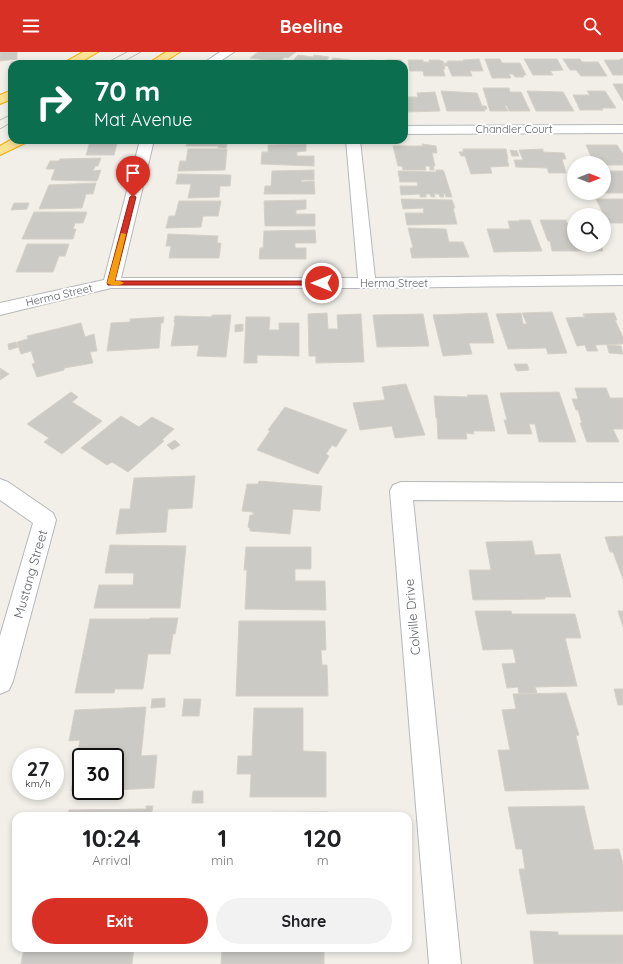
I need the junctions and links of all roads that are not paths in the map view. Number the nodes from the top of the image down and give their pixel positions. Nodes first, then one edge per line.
1 (92, 52) edge
2 (174, 52) edge
3 (228, 52) edge
4 (77, 60) edge
5 (160, 60) edge
6 (215, 60) edge
7 (623, 129) edge
8 (408, 130) edge
9 (13, 144) edge
10 (146, 144) edge
11 (352, 144) edge
12 (0, 151) edge
13 (623, 280) edge
14 (111, 283) junction
15 (367, 283) junction
16 (0, 309) edge
17 (0, 488) edge
18 (623, 492) edge
19 (0, 681) edge
20 (445, 964) edge

1 - 4 highway
2 - 5 highway
3 - 6 street
7 - 8 street, Chandler Court
9 - 12 highway
10 - 14 street
11 - 15 street
13 - 15 street, Herma Street
14 - 15 street, Herma Street
14 - 16 street, Herma Street
17 - 19 street, Mustang Street
18 - 20 street, Colville Drive

